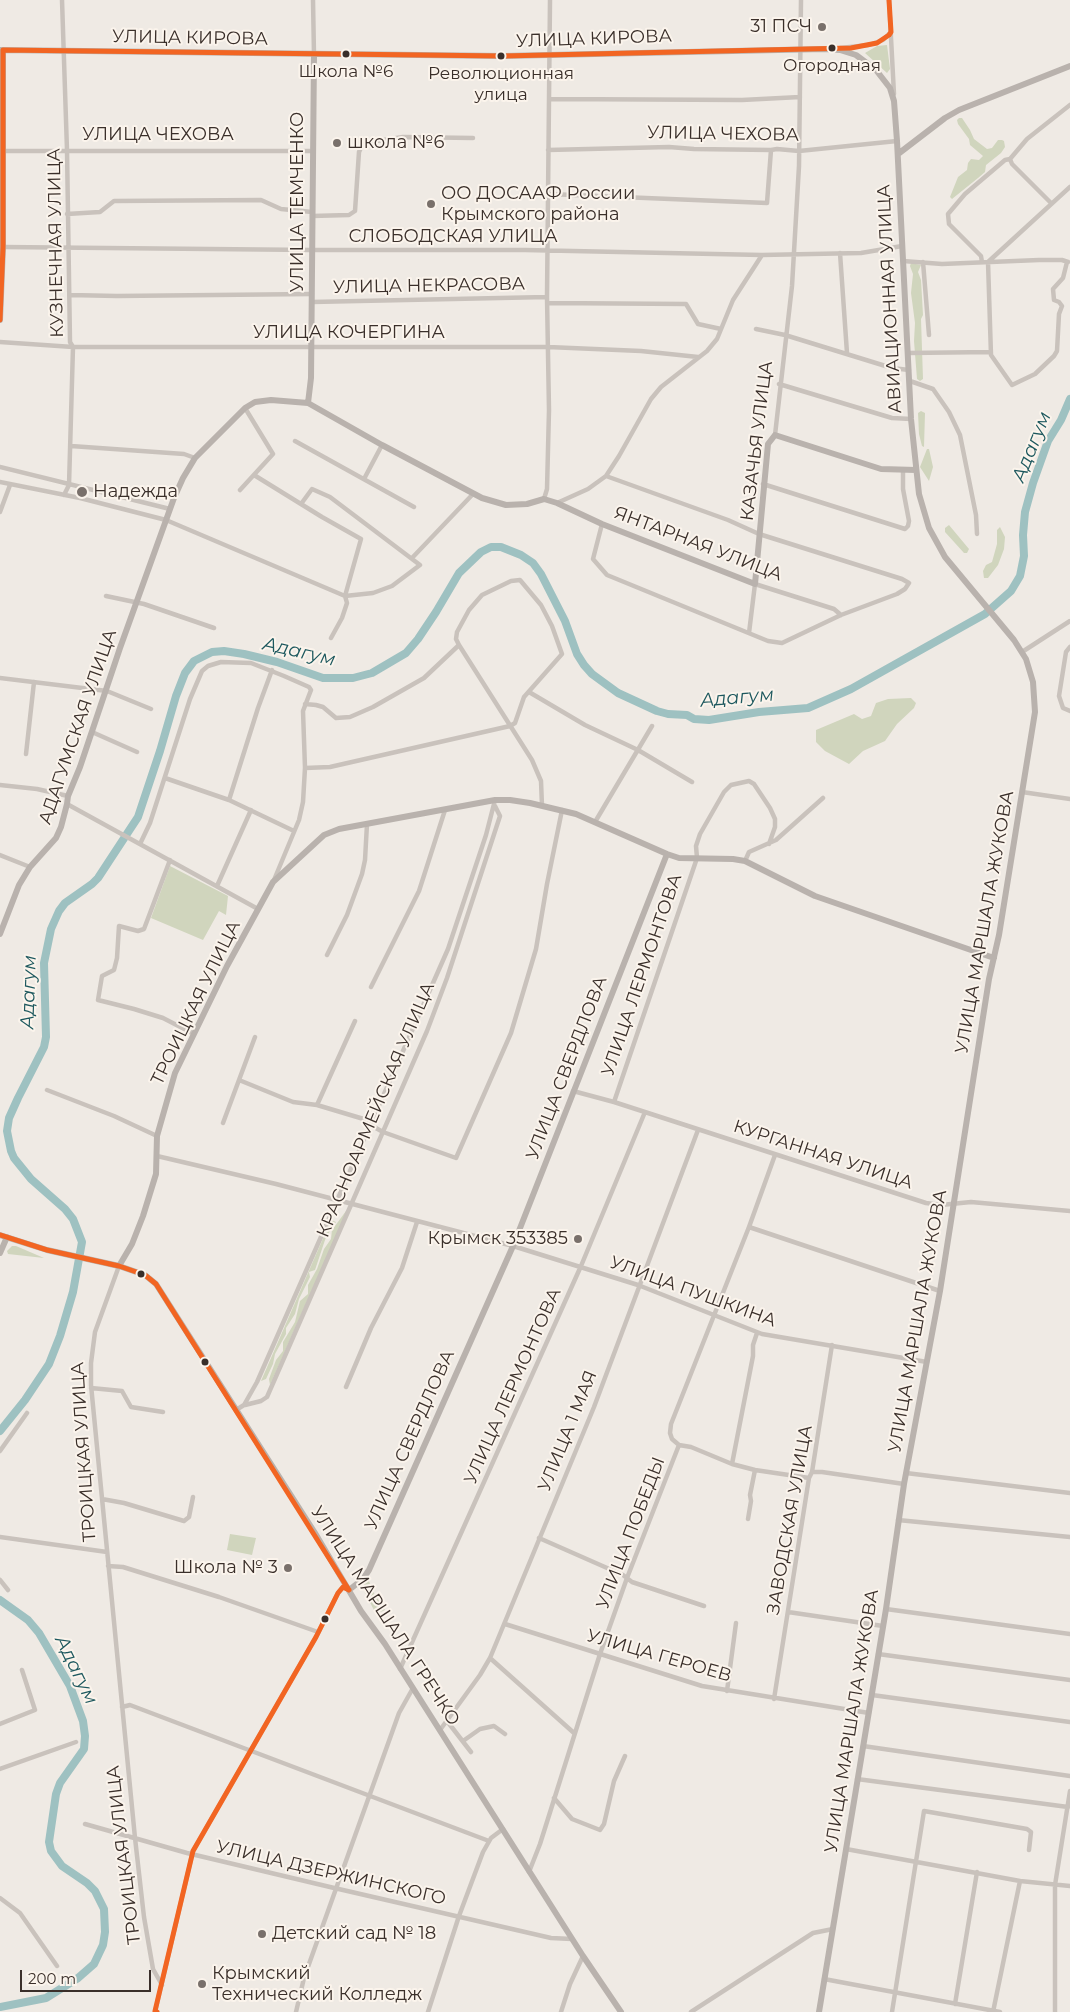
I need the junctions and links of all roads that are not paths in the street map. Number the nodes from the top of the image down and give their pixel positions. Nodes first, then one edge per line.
1 (62, 0) edge
2 (312, 0) edge
3 (550, 0) edge
4 (801, 0) edge
5 (889, 0) edge
6 (891, 32) junction
7 (801, 48) junction
8 (824, 49) junction
9 (2, 50) edge
10 (63, 51) junction
11 (314, 55) junction
12 (549, 55) junction
13 (1070, 66) edge
14 (800, 97) junction
15 (550, 99) junction
16 (894, 101) junction
17 (1070, 105) edge
18 (473, 138) dead end
19 (897, 141) junction
20 (67, 150) junction
21 (548, 150) junction
22 (771, 150) junction
23 (3, 151) junction
24 (312, 151) junction
25 (799, 151) junction
26 (898, 154) junction
27 (1010, 158) junction
28 (1070, 187) edge
29 (549, 194) junction
30 (1051, 203) junction
31 (68, 214) junction
32 (312, 214) junction
33 (902, 246) junction
34 (3, 247) junction
35 (68, 248) junction
36 (312, 250) junction
37 (548, 251) junction
38 (794, 253) junction
39 (840, 253) junction
40 (762, 255) junction
41 (903, 261) junction
42 (923, 262) junction
43 (982, 262) junction
44 (988, 262) junction
45 (1069, 262) edge
46 (312, 294) junction
47 (70, 295) junction
48 (548, 300) junction
49 (312, 302) junction
50 (0, 318) edge
51 (721, 329) junction
52 (756, 329) dead end
53 (785, 335) junction
54 (929, 336) dead end
55 (0, 342) edge
56 (311, 346) junction
57 (73, 348) junction
58 (548, 348) junction
59 (991, 352) junction
60 (847, 353) junction
61 (908, 353) junction
62 (698, 357) junction
63 (909, 370) junction
64 (910, 381) junction
65 (779, 384) junction
66 (308, 403) junction
67 (245, 408) junction
68 (911, 419) junction
69 (775, 435) junction
70 (295, 441) dead end
71 (71, 446) junction
72 (382, 446) junction
73 (195, 458) junction
74 (0, 467) edge
75 (903, 470) junction
76 (916, 470) junction
77 (254, 475) junction
78 (606, 476) junction
79 (364, 479) junction
80 (0, 482) edge
81 (764, 484) junction
82 (10, 485) junction
83 (69, 485) junction
84 (240, 490) dead end
85 (473, 494) junction
86 (64, 495) junction
87 (544, 499) junction
88 (557, 503) junction
89 (300, 504) junction
90 (414, 506) dead end
91 (170, 509) junction
92 (0, 512) edge
93 (166, 520) junction
94 (602, 524) junction
95 (759, 534) junction
96 (976, 534) dead end
97 (412, 558) junction
98 (755, 584) junction
99 (106, 596) dead end
100 (345, 596) junction
101 (137, 603) junction
102 (841, 615) junction
103 (1070, 621) edge
104 (214, 628) dead end
105 (749, 633) junction
106 (331, 638) dead end
107 (1014, 640) joint
108 (459, 645) junction
109 (1070, 647) edge
110 (1022, 652) junction
111 (272, 670) junction
112 (0, 678) edge
113 (34, 682) junction
114 (107, 691) junction
115 (528, 692) junction
116 (305, 704) junction
117 (152, 709) dead end
118 (1070, 711) edge
119 (510, 726) junction
120 (652, 726) dead end
121 (92, 732) junction
122 (638, 750) junction
123 (137, 752) dead end
124 (26, 754) dead end
125 (305, 768) junction
126 (165, 778) junction
127 (692, 782) dead end
128 (0, 785) edge
129 (1022, 792) junction
130 (68, 796) junction
131 (823, 798) dead end
132 (229, 800) junction
133 (1070, 800) edge
134 (495, 803) junction
135 (68, 804) junction
136 (542, 806) junction
137 (251, 810) junction
138 (445, 810) junction
139 (562, 810) junction
140 (595, 822) junction
141 (367, 824) junction
142 (294, 831) junction
143 (140, 844) junction
144 (769, 844) junction
145 (668, 854) junction
146 (0, 855) edge
147 (697, 858) junction
148 (170, 860) junction
149 (745, 861) junction
150 (30, 867) junction
151 (274, 882) junction
152 (217, 886) junction
153 (258, 909) junction
154 (0, 934) edge
155 (327, 955) dead end
156 (994, 958) junction
157 (371, 987) dead end
158 (354, 1021) dead end
159 (194, 1034) junction
160 (255, 1038) dead end
161 (239, 1080) junction
162 (47, 1090) dead end
163 (573, 1091) junction
164 (614, 1102) junction
165 (316, 1105) junction
166 (645, 1112) junction
167 (223, 1123) dead end
168 (371, 1124) junction
169 (698, 1130) junction
170 (383, 1132) junction
171 (157, 1136) junction
172 (775, 1155) junction
173 (157, 1156) junction
174 (337, 1201) junction
175 (352, 1203) junction
176 (954, 1203) junction
177 (1070, 1211) edge
178 (417, 1222) junction
179 (749, 1227) junction
180 (3, 1236) edge
181 (513, 1246) junction
182 (0, 1253) edge
183 (119, 1266) junction
184 (581, 1266) junction
185 (638, 1286) junction
186 (940, 1291) junction
187 (714, 1316) junction
188 (757, 1333) junction
189 (832, 1345) junction
190 (927, 1362) junction
191 (346, 1387) dead end
192 (91, 1388) junction
193 (244, 1405) junction
194 (236, 1410) junction
195 (163, 1412) dead end
196 (27, 1413) dead end
197 (679, 1445) junction
198 (0, 1450) edge
199 (732, 1464) junction
200 (755, 1470) junction
201 (812, 1472) junction
202 (906, 1473) junction
203 (809, 1478) junction
204 (904, 1484) junction
205 (1070, 1493) edge
206 (193, 1497) dead end
207 (102, 1499) junction
208 (748, 1519) dead end
209 (898, 1520) junction
210 (0, 1537) edge
211 (1070, 1537) edge
212 (539, 1538) junction
213 (107, 1552) junction
214 (108, 1566) junction
215 (627, 1578) junction
216 (0, 1580) edge
217 (8, 1590) dead end
218 (349, 1590) junction
219 (704, 1606) dead end
220 (886, 1609) junction
221 (788, 1612) junction
222 (736, 1623) dead end
223 (505, 1624) junction
224 (883, 1626) junction
225 (318, 1632) junction
226 (1070, 1634) edge
227 (600, 1654) junction
228 (878, 1654) junction
229 (490, 1658) junction
230 (400, 1669) junction
231 (22, 1670) dead end
232 (1070, 1680) edge
233 (413, 1688) junction
234 (727, 1691) junction
235 (872, 1695) junction
236 (774, 1699) junction
237 (122, 1707) junction
238 (869, 1713) junction
239 (447, 1721) junction
240 (1070, 1722) edge
241 (0, 1724) edge
242 (440, 1730) junction
243 (574, 1733) junction
244 (504, 1734) dead end
245 (463, 1741) junction
246 (76, 1742) dead end
247 (863, 1746) junction
248 (250, 1751) junction
249 (471, 1752) dead end
250 (625, 1756) dead end
251 (0, 1769) edge
252 (1070, 1776) edge
253 (857, 1779) junction
254 (1070, 1792) edge
255 (369, 1795) junction
256 (554, 1798) junction
257 (1068, 1807) junction
258 (85, 1824) dead end
259 (1064, 1827) junction
260 (1070, 1828) edge
261 (503, 1829) junction
262 (135, 1838) junction
263 (489, 1841) junction
264 (846, 1849) junction
265 (1030, 1850) dead end
266 (192, 1854) junction
267 (916, 1861) junction
268 (529, 1872) junction
269 (976, 1872) junction
270 (1020, 1882) junction
271 (1055, 1885) junction
272 (1070, 1886) edge
273 (337, 1888) junction
274 (0, 1898) edge
275 (459, 1916) junction
276 (833, 1929) junction
277 (572, 1940) junction
278 (583, 1956) junction
279 (57, 1966) dead end
280 (824, 1979) junction
281 (162, 1985) junction
282 (895, 1993) junction
283 (955, 2004) junction
284 (993, 2011) edge
285 (155, 2012) edge
286 (296, 2012) edge
287 (428, 2012) edge
288 (561, 2012) edge
289 (621, 2012) edge
290 (692, 2012) edge
291 (819, 2012) edge
292 (892, 2012) edge
293 (1000, 2012) edge
294 (1055, 2012) edge

1 - 10 street, КУЗНЕЧНАЯ УЛИЦА
2 - 11 street, УЛИЦА ТЕМЧЕНКО
3 - 12 street
4 - 7 street, КАЗАЧЬЯ УЛИЦА
5 - 6 street, АВИАЦИОННАЯ УЛИЦА
6 - 8 street
6 - 16 street, АВИАЦИОННАЯ УЛИЦА
7 - 8 main road, УЛИЦА КИРОВА
7 - 12 main road, УЛИЦА КИРОВА
7 - 14 street, КАЗАЧЬЯ УЛИЦА
8 - 16 main road, УЛИЦА КИРОВА
9 - 10 main road, УЛИЦА КИРОВА
9 - 23 main road
10 - 11 main road, УЛИЦА КИРОВА
10 - 20 street, КУЗНЕЧНАЯ УЛИЦА
11 - 12 main road, УЛИЦА КИРОВА
11 - 24 main road, УЛИЦА ТЕМЧЕНКО
12 - 15 street
13 - 26 main road
14 - 15 street
14 - 25 street, КАЗАЧЬЯ УЛИЦА
15 - 21 street
16 - 19 main road, АВИАЦИОННАЯ УЛИЦА
17 - 27 street
18 - 32 street
19 - 25 street, УЛИЦА ЧЕХОВА
19 - 26 main road, АВИАЦИОННАЯ УЛИЦА
20 - 23 street, УЛИЦА ЧЕХОВА
20 - 24 street, УЛИЦА ЧЕХОВА
20 - 31 street, КУЗНЕЧНАЯ УЛИЦА
21 - 22 street, УЛИЦА ЧЕХОВА
21 - 29 street
22 - 25 street, УЛИЦА ЧЕХОВА
22 - 29 street
23 - 34 main road
24 - 32 main road, УЛИЦА ТЕМЧЕНКО
25 - 38 street, КАЗАЧЬЯ УЛИЦА
26 - 33 main road, АВИАЦИОННАЯ УЛИЦА
27 - 30 street
27 - 43 street
28 - 30 street
29 - 37 street
30 - 44 street
31 - 32 street
31 - 35 street, КУЗНЕЧНАЯ УЛИЦА
32 - 36 main road, УЛИЦА ТЕМЧЕНКО
33 - 39 street, СЛОБОДСКАЯ УЛИЦА
33 - 41 main road, АВИАЦИОННАЯ УЛИЦА
34 - 35 street, СЛОБОДСКАЯ УЛИЦА
34 - 50 main road
35 - 36 street, СЛОБОДСКАЯ УЛИЦА
35 - 47 street, КУЗНЕЧНАЯ УЛИЦА
36 - 37 street, СЛОБОДСКАЯ УЛИЦА
36 - 46 main road, УЛИЦА ТЕМЧЕНКО
37 - 40 street, СЛОБОДСКАЯ УЛИЦА
37 - 48 street
38 - 39 street, СЛОБОДСКАЯ УЛИЦА
38 - 40 street, СЛОБОДСКАЯ УЛИЦА
38 - 53 street, КАЗАЧЬЯ УЛИЦА
39 - 60 street
40 - 51 street
41 - 42 street
41 - 61 main road, АВИАЦИОННАЯ УЛИЦА
42 - 43 street
42 - 54 street
43 - 44 street
44 - 45 street
44 - 59 street
45 - 59 street
46 - 47 street
46 - 49 main road, УЛИЦА ТЕМЧЕНКО
47 - 57 street, КУЗНЕЧНАЯ УЛИЦА
48 - 49 street, УЛИЦА НЕКРАСОВА
48 - 51 street, УЛИЦА НЕКРАСОВА
48 - 58 street
49 - 56 main road, УЛИЦА ТЕМЧЕНКО
51 - 62 street
52 - 53 street
53 - 60 street
53 - 65 street, КАЗАЧЬЯ УЛИЦА
55 - 57 street, УЛИЦА КОЧЕРГИНА
56 - 57 street, УЛИЦА КОЧЕРГИНА
56 - 58 street, УЛИЦА КОЧЕРГИНА
56 - 66 main road, УЛИЦА ТЕМЧЕНКО
57 - 71 street, КУЗНЕЧНАЯ УЛИЦА
58 - 62 street, УЛИЦА КОЧЕРГИНА
58 - 87 street
59 - 61 street
60 - 63 street
61 - 63 main road, АВИАЦИОННАЯ УЛИЦА
62 - 78 street
63 - 64 main road, АВИАЦИОННАЯ УЛИЦА
64 - 68 main road, АВИАЦИОННАЯ УЛИЦА
64 - 96 street
65 - 68 street
65 - 69 street, КАЗАЧЬЯ УЛИЦА
66 - 67 main road
66 - 72 main road
67 - 73 main road, АДАГУМСКАЯ УЛИЦА
67 - 77 street
68 - 76 main road, АВИАЦИОННАЯ УЛИЦА
69 - 75 main road
69 - 81 main road, КАЗАЧЬЯ УЛИЦА
70 - 79 street
71 - 73 street
71 - 83 street, КУЗНЕЧНАЯ УЛИЦА
72 - 79 street
72 - 85 main road
73 - 91 main road, АДАГУМСКАЯ УЛИЦА
74 - 83 street
75 - 76 main road
75 - 81 street
76 - 107 main road, АВИАЦИОННАЯ УЛИЦА
77 - 84 street
77 - 89 street
78 - 88 street
78 - 95 street
79 - 90 street
80 - 82 street
81 - 95 main road, КАЗАЧЬЯ УЛИЦА
82 - 86 street
82 - 92 street
83 - 86 street
83 - 91 street
85 - 87 main road
85 - 97 street
86 - 93 street
87 - 88 main road, ЯНТАРНАЯ УЛИЦА
88 - 94 main road, ЯНТАРНАЯ УЛИЦА
89 - 97 street
89 - 100 street
91 - 93 main road, АДАГУМСКАЯ УЛИЦА
93 - 100 street
93 - 101 main road, АДАГУМСКАЯ УЛИЦА
94 - 98 main road, ЯНТАРНАЯ УЛИЦА
94 - 105 street
95 - 98 main road, КАЗАЧЬЯ УЛИЦА
95 - 102 street
97 - 100 street
98 - 102 street, ЯНТАРНАЯ УЛИЦА
98 - 105 street, КАЗАЧЬЯ УЛИЦА
99 - 101 street
100 - 106 street
101 - 104 street
101 - 114 main road, АДАГУМСКАЯ УЛИЦА
102 - 105 street
103 - 110 street
107 - 110 main road, УЛИЦА МАРШАЛА ЖУКОВА
108 - 115 street
108 - 116 street
108 - 119 street
109 - 118 street
110 - 129 main road, УЛИЦА МАРШАЛА ЖУКОВА
111 - 116 street, ТРОИЦКАЯ УЛИЦА
111 - 126 street, ТРОИЦКАЯ УЛИЦА
111 - 132 street
112 - 113 street
113 - 114 street
113 - 124 street
114 - 117 street
114 - 121 main road, АДАГУМСКАЯ УЛИЦА
115 - 119 street
115 - 122 street
116 - 125 street, ТРОИЦКАЯ УЛИЦА
119 - 125 street
119 - 136 street
120 - 122 street
121 - 123 street
121 - 130 main road, АДАГУМСКАЯ УЛИЦА
122 - 127 street
122 - 140 street
125 - 142 street, ТРОИЦКАЯ УЛИЦА
126 - 132 street
126 - 143 street, ТРОИЦКАЯ УЛИЦА
128 - 130 street
129 - 133 street
129 - 156 main road, УЛИЦА МАРШАЛА ЖУКОВА
130 - 135 main road, АДАГУМСКАЯ УЛИЦА
131 - 144 street
132 - 137 street
134 - 136 main road
134 - 138 main road
134 - 168 street, КРАСНОАРМЕЙСКАЯ УЛИЦА
134 - 170 street, КРАСНОАРМЕЙСКАЯ УЛИЦА
135 - 143 street
135 - 150 main road, АДАГУМСКАЯ УЛИЦА
136 - 139 main road
137 - 142 street
137 - 152 street
138 - 141 main road
138 - 157 street
139 - 140 main road
139 - 170 street
140 - 145 main road
141 - 151 main road
141 - 155 street
142 - 151 street, ТРОИЦКАЯ УЛИЦА
143 - 148 street
144 - 147 street, УЛИЦА ЛЕРМОНТОВА
144 - 149 street
145 - 147 main road
145 - 163 main road, УЛИЦА СВЕРДЛОВА
146 - 150 street
147 - 149 main road
147 - 164 street, УЛИЦА ЛЕРМОНТОВА
148 - 152 street
148 - 159 street
149 - 156 main road
150 - 154 main road, АДАГУМСКАЯ УЛИЦА
151 - 153 main road, ТРОИЦКАЯ УЛИЦА
152 - 153 street
153 - 159 main road, ТРОИЦКАЯ УЛИЦА
156 - 176 main road, УЛИЦА МАРШАЛА ЖУКОВА
158 - 165 street
159 - 171 main road, ТРОИЦКАЯ УЛИЦА
160 - 161 street
161 - 165 street
161 - 167 street
162 - 171 street
163 - 164 street, КУРГАННАЯ УЛИЦА
163 - 181 main road, УЛИЦА СВЕРДЛОВА
164 - 166 street, КУРГАННАЯ УЛИЦА
165 - 168 street
166 - 169 street, КУРГАННАЯ УЛИЦА
166 - 184 street, УЛИЦА ЛЕРМОНТОВА
168 - 170 street
168 - 174 street, КРАСНОАРМЕЙСКАЯ УЛИЦА
169 - 172 street, КУРГАННАЯ УЛИЦА
169 - 185 street, УЛИЦА 1 МАЯ
170 - 175 street, КРАСНОАРМЕЙСКАЯ УЛИЦА
171 - 173 main road, ТРОИЦКАЯ УЛИЦА
172 - 176 street, КУРГАННАЯ УЛИЦА
172 - 179 street, УЛИЦА ПОБЕДЫ
173 - 174 street, УЛИЦА ПУШКИНА
173 - 183 main road, ТРОИЦКАЯ УЛИЦА
174 - 175 street, УЛИЦА ПУШКИНА
174 - 193 street, КРАСНОАРМЕЙСКАЯ УЛИЦА
175 - 178 street, УЛИЦА ПУШКИНА
175 - 193 street, КРАСНОАРМЕЙСКАЯ УЛИЦА
176 - 177 street, КУРГАННАЯ УЛИЦА
176 - 186 main road, УЛИЦА МАРШАЛА ЖУКОВА
178 - 181 street, УЛИЦА ПУШКИНА
178 - 191 street
179 - 186 street
179 - 187 street, УЛИЦА ПОБЕДЫ
180 - 182 main road
180 - 183 main road, УЛИЦА МАРШАЛА ГРЕЧКО
181 - 184 street, УЛИЦА ПУШКИНА
181 - 218 main road, УЛИЦА СВЕРДЛОВА
183 - 192 street, ТРОИЦКАЯ УЛИЦА
183 - 194 main road, УЛИЦА МАРШАЛА ГРЕЧКО
184 - 185 street, УЛИЦА ПУШКИНА
184 - 230 street, УЛИЦА ЛЕРМОНТОВА
185 - 187 street, УЛИЦА ПУШКИНА
185 - 212 street, УЛИЦА 1 МАЯ
186 - 190 main road, УЛИЦА МАРШАЛА ЖУКОВА
187 - 188 street, УЛИЦА ПУШКИНА
187 - 197 street, УЛИЦА ПОБЕДЫ
188 - 189 street, УЛИЦА ПУШКИНА
188 - 199 street
189 - 190 street, УЛИЦА ПУШКИНА
189 - 201 street, ЗАВОДСКАЯ УЛИЦА
190 - 202 main road, УЛИЦА МАРШАЛА ЖУКОВА
192 - 195 street
192 - 207 street, ТРОИЦКАЯ УЛИЦА
193 - 194 street, КРАСНОАРМЕЙСКАЯ УЛИЦА
194 - 218 main road, УЛИЦА МАРШАЛА ГРЕЧКО
196 - 198 street
197 - 199 street
197 - 215 street, УЛИЦА ПОБЕДЫ
199 - 200 street
200 - 203 street
200 - 208 street
201 - 203 street, ЗАВОДСКАЯ УЛИЦА
201 - 204 street
202 - 204 main road, УЛИЦА МАРШАЛА ЖУКОВА
202 - 205 street
203 - 221 street, ЗАВОДСКАЯ УЛИЦА
204 - 209 main road, УЛИЦА МАРШАЛА ЖУКОВА
206 - 207 street
207 - 213 street, ТРОИЦКАЯ УЛИЦА
209 - 211 street
209 - 220 main road, УЛИЦА МАРШАЛА ЖУКОВА
210 - 213 street
212 - 215 street
212 - 223 street, УЛИЦА 1 МАЯ
213 - 214 street, ТРОИЦКАЯ УЛИЦА
214 - 225 street
214 - 237 street, ТРОИЦКАЯ УЛИЦА
215 - 219 street
215 - 227 street, УЛИЦА ПОБЕДЫ
216 - 217 street
218 - 225 street, УЛИЦА СВЕРДЛОВА
218 - 230 main road, УЛИЦА МАРШАЛА ГРЕЧКО
220 - 224 main road, УЛИЦА МАРШАЛА ЖУКОВА
220 - 226 street
221 - 224 street
221 - 236 street, ЗАВОДСКАЯ УЛИЦА
222 - 234 street
223 - 227 street, УЛИЦА ГЕРОЕВ
223 - 229 street, УЛИЦА 1 МАЯ
224 - 228 main road, УЛИЦА МАРШАЛА ЖУКОВА
225 - 248 street, УЛИЦА СВЕРДЛОВА
227 - 234 street, УЛИЦА ГЕРОЕВ
227 - 243 street, УЛИЦА ПОБЕДЫ
228 - 232 street
228 - 235 main road, УЛИЦА МАРШАЛА ЖУКОВА
229 - 239 street, УЛИЦА 1 МАЯ
229 - 243 street
230 - 233 main road, УЛИЦА МАРШАЛА ГРЕЧКО
231 - 241 street
233 - 242 main road, УЛИЦА МАРШАЛА ГРЕЧКО
233 - 255 street
234 - 236 street, УЛИЦА ГЕРОЕВ
235 - 238 main road, УЛИЦА МАРШАЛА ЖУКОВА
235 - 240 street
236 - 238 street, УЛИЦА ГЕРОЕВ
237 - 248 street
237 - 262 street, ТРОИЦКАЯ УЛИЦА
238 - 247 main road, УЛИЦА МАРШАЛА ЖУКОВА
239 - 242 street, УЛИЦА 1 МАЯ
239 - 245 street
242 - 261 main road, УЛИЦА МАРШАЛА ГРЕЧКО
243 - 256 street, УЛИЦА ПОБЕДЫ
244 - 245 street
245 - 249 street
246 - 251 street
247 - 252 street
247 - 253 main road, УЛИЦА МАРШАЛА ЖУКОВА
248 - 255 street
248 - 266 street, УЛИЦА СВЕРДЛОВА
250 - 256 street
253 - 257 street
253 - 264 main road, УЛИЦА МАРШАЛА ЖУКОВА
254 - 257 street
255 - 263 street
255 - 273 street
256 - 268 street, УЛИЦА ПОБЕДЫ
257 - 259 street
258 - 262 street, УЛИЦА ДЗЕРЖИНСКОГО
259 - 260 street
259 - 271 street
261 - 263 street
261 - 268 main road, УЛИЦА МАРШАЛА ГРЕЧКО
262 - 266 street, УЛИЦА ДЗЕРЖИНСКОГО
262 - 281 street, ТРОИЦКАЯ УЛИЦА
263 - 275 street
264 - 267 street
264 - 276 main road, УЛИЦА МАРШАЛА ЖУКОВА
265 - 267 street
266 - 273 street, УЛИЦА ДЗЕРЖИНСКОГО
266 - 281 street, УЛИЦА СВЕРДЛОВА
267 - 269 street
267 - 282 street
268 - 277 main road, УЛИЦА МАРШАЛА ГРЕЧКО
269 - 270 street
269 - 283 street
270 - 271 street
270 - 284 street
271 - 272 street
271 - 294 street
273 - 275 street, УЛИЦА ДЗЕРЖИНСКОГО
273 - 286 street
274 - 279 street
275 - 277 street, УЛИЦА ДЗЕРЖИНСКОГО
275 - 287 street
276 - 280 main road, УЛИЦА МАРШАЛА ЖУКОВА
276 - 290 street
277 - 278 main road, УЛИЦА МАРШАЛА ГРЕЧКО
278 - 288 street
278 - 289 main road, УЛИЦА МАРШАЛА ГРЕЧКО
280 - 282 street
280 - 291 main road, УЛИЦА МАРШАЛА ЖУКОВА
281 - 285 street, УЛИЦА СВЕРДЛОВА
282 - 283 street
282 - 292 street
283 - 284 street
284 - 293 street

